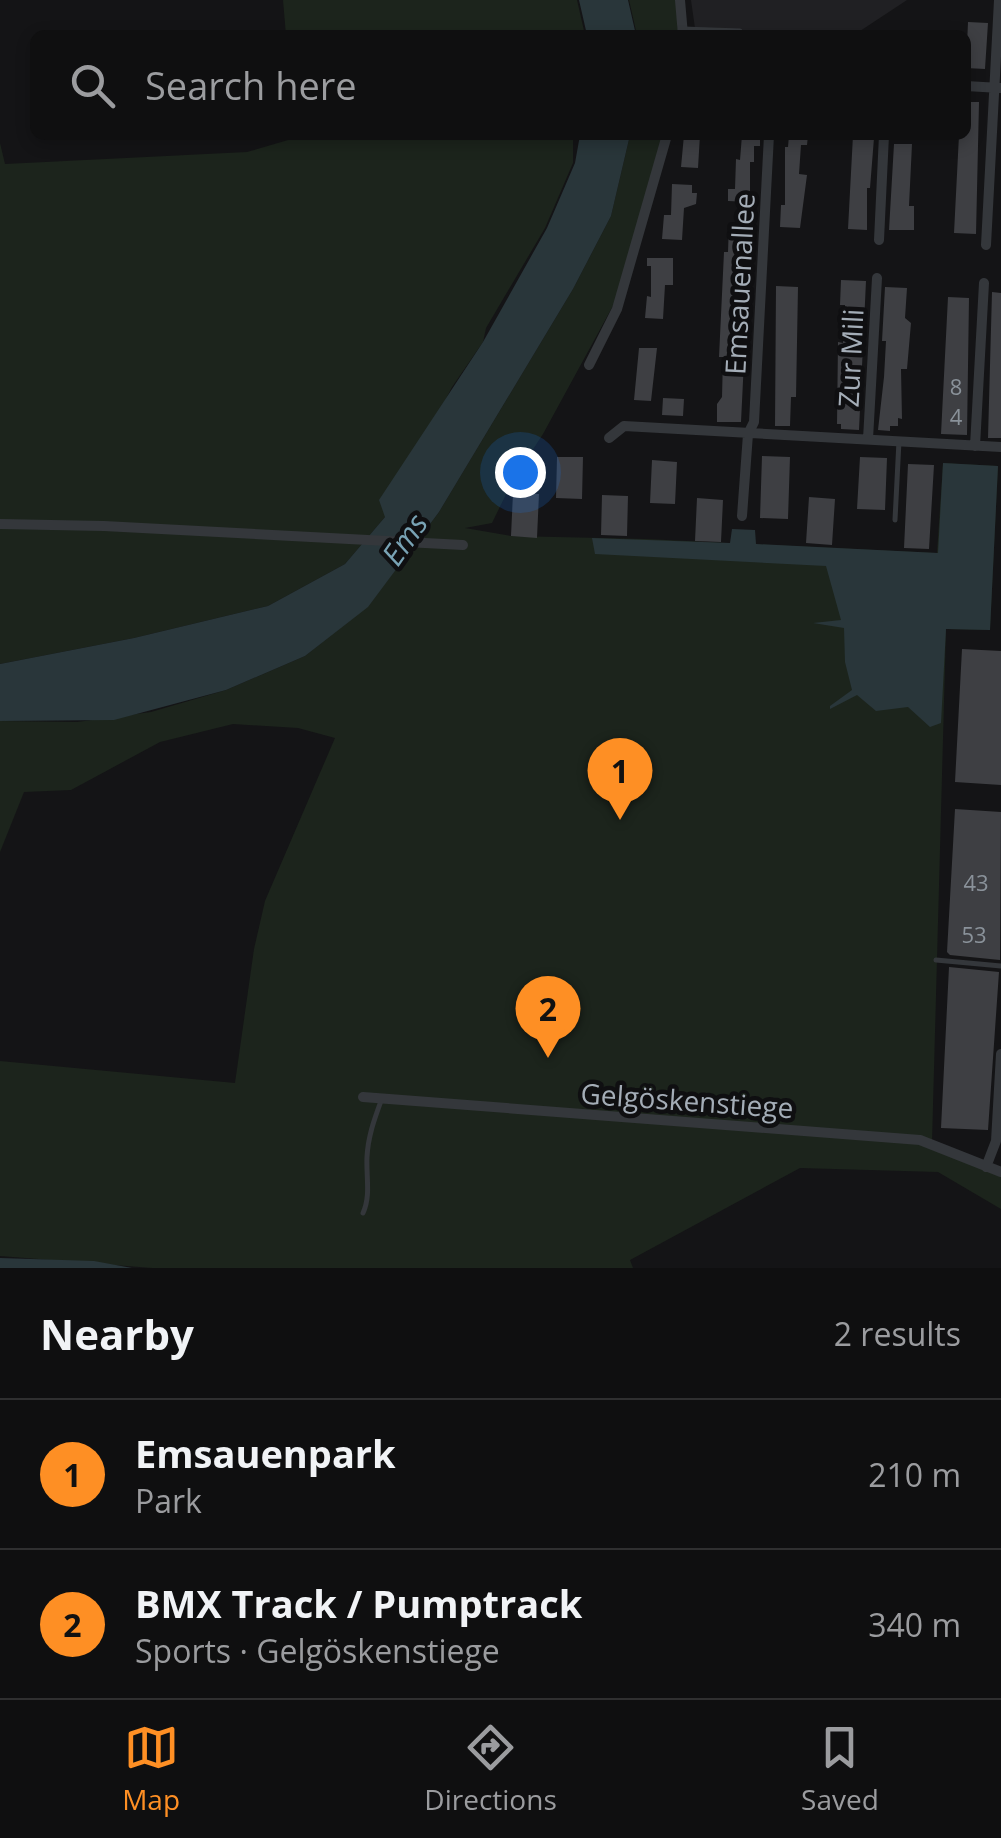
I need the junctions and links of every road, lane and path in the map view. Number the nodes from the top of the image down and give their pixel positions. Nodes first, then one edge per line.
1 (680, 0) edge
2 (999, 0) edge
3 (683, 30) edge
4 (971, 86) edge
5 (998, 88) edge
6 (667, 140) edge
7 (769, 140) edge
8 (884, 140) edge
9 (879, 240) dead end
10 (986, 245) dead end
11 (876, 278) dead end
12 (984, 283) dead end
13 (590, 365) dead end
14 (748, 434) junction
15 (609, 438) dead end
16 (868, 439) junction
17 (898, 441) junction
18 (975, 446) junction
19 (1001, 446) edge
20 (742, 516) dead end
21 (895, 520) dead end
22 (0, 524) edge
23 (463, 546) dead end
24 (936, 960) dead end
25 (1001, 966) edge
26 (1001, 1054) edge
27 (362, 1097) dead end
28 (382, 1098) junction
29 (986, 1167) junction
30 (1001, 1172) edge
31 (362, 1214) dead end

1 - 3 street
2 - 5 street
4 - 5 street
5 - 10 street
6 - 13 street
7 - 14 street, Emsauenallee
8 - 9 street
11 - 16 street, Zur Mili
12 - 18 street
14 - 15 street
14 - 16 street
14 - 20 street, Emsauenallee
16 - 17 street
17 - 18 street
17 - 21 lane
18 - 19 street
22 - 23 street
24 - 25 lane
26 - 29 street
27 - 28 street, Gelgöskenstiege
28 - 29 street, Gelgöskenstiege
28 - 31 lane
29 - 30 street, Gelgöskenstiege

